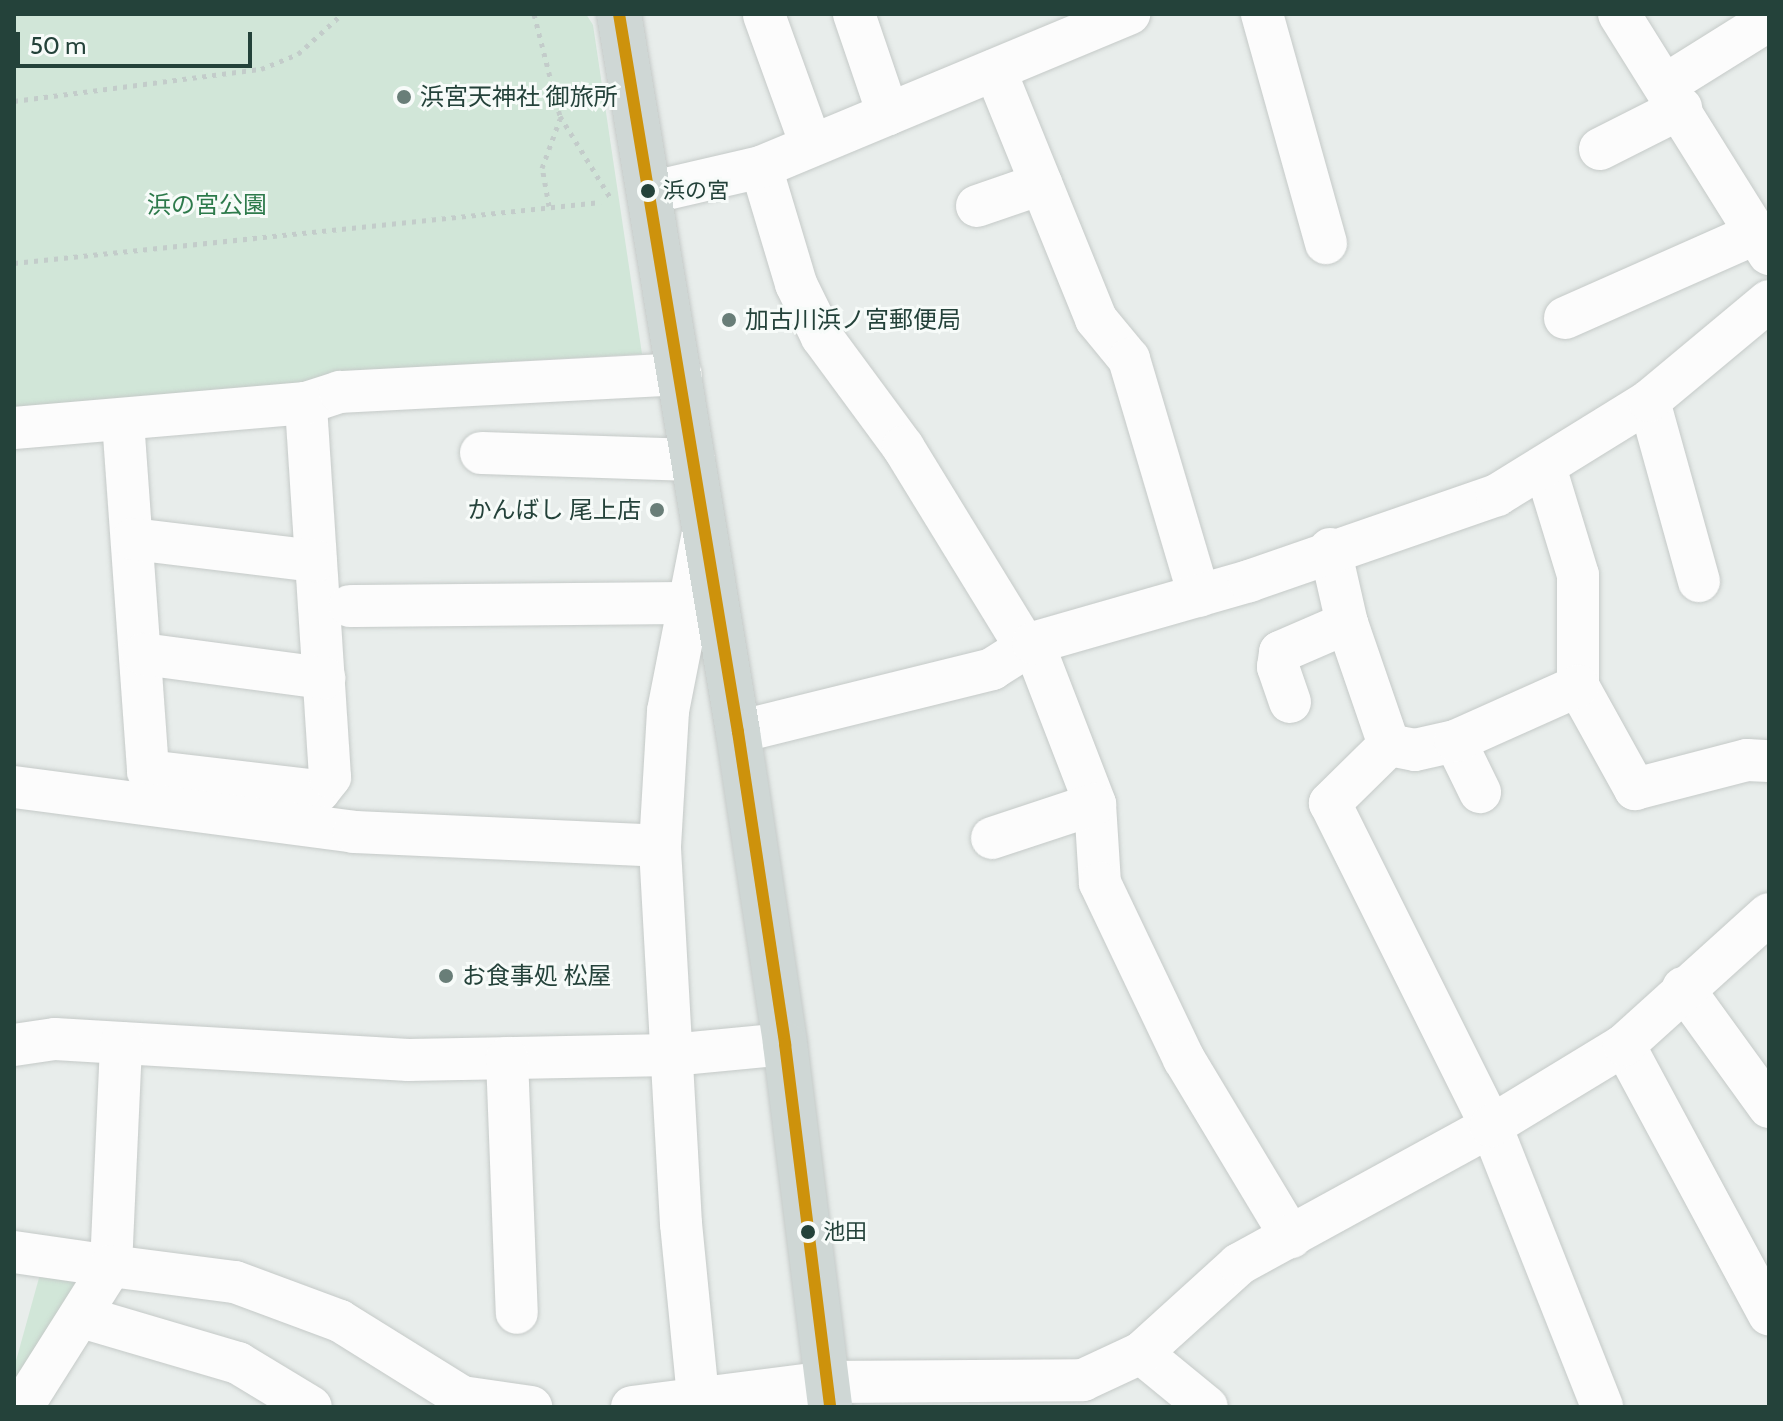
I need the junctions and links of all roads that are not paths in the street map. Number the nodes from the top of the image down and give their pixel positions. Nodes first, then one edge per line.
1 (619, 14) edge
2 (854, 14) edge
3 (1129, 14) edge
4 (1262, 14) edge
5 (1619, 14) edge
6 (764, 15) edge
7 (1769, 20) edge
8 (995, 70) junction
9 (1674, 88) junction
10 (888, 114) junction
11 (811, 145) junction
12 (1600, 149) dead end
13 (761, 167) junction
14 (1041, 184) junction
15 (630, 197) junction
16 (977, 206) dead end
17 (1326, 243) dead end
18 (1762, 244) edge
19 (1769, 301) edge
20 (1590, 318) dead end
21 (681, 374) junction
22 (1649, 401) junction
23 (306, 403) junction
24 (123, 421) junction
25 (14, 428) edge
26 (481, 453) dead end
27 (694, 460) junction
28 (1545, 467) junction
29 (704, 527) junction
30 (133, 539) junction
31 (1330, 549) junction
32 (316, 561) junction
33 (1699, 581) dead end
34 (1199, 596) junction
35 (689, 603) junction
36 (350, 606) dead end
37 (1347, 623) junction
38 (1029, 645) junction
39 (143, 654) junction
40 (324, 678) junction
41 (1578, 686) junction
42 (1290, 702) dead end
43 (738, 732) junction
44 (1455, 741) junction
45 (1389, 745) junction
46 (1769, 761) edge
47 (14, 787) edge
48 (1480, 792) dead end
49 (1095, 804) junction
50 (992, 838) dead end
51 (660, 846) junction
52 (1769, 914) edge
53 (1683, 988) junction
54 (121, 1043) junction
55 (785, 1044) junction
56 (14, 1045) edge
57 (1624, 1045) junction
58 (671, 1055) junction
59 (507, 1058) junction
60 (1769, 1107) edge
61 (1491, 1126) junction
62 (1291, 1237) junction
63 (14, 1252) edge
64 (111, 1266) junction
65 (517, 1313) dead end
66 (1769, 1314) edge
67 (82, 1317) junction
68 (1141, 1353) junction
69 (974, 1393) edge
70 (828, 1394) edge
71 (699, 1402) edge
72 (22, 1407) edge
73 (311, 1407) edge
74 (531, 1407) edge
75 (632, 1407) edge
76 (1207, 1407) edge
77 (1602, 1407) edge

1 - 15 main road
2 - 10 street
3 - 8 street
4 - 17 street
5 - 9 street
6 - 11 street
7 - 9 street
8 - 10 street
8 - 14 street
9 - 12 street
9 - 18 street
10 - 11 street
11 - 13 street
13 - 15 street
13 - 38 street
14 - 16 street
14 - 34 street
15 - 21 main road
18 - 20 street
19 - 22 street
21 - 23 street
21 - 27 main road
22 - 28 street
22 - 33 street
23 - 24 street
23 - 32 street
24 - 25 street
24 - 30 street
26 - 27 street
27 - 29 main road
28 - 31 street
28 - 41 street
29 - 35 street
29 - 43 main road
30 - 32 street
30 - 39 street
31 - 34 street
31 - 37 street
32 - 40 street
34 - 38 street
35 - 36 street
35 - 51 street
37 - 42 street
37 - 45 street
38 - 43 street
38 - 49 street
39 - 40 street
39 - 40 street
41 - 44 street
41 - 46 street
43 - 55 main road
44 - 45 street
44 - 48 street
45 - 61 street
47 - 51 street
49 - 50 street
49 - 62 street
51 - 58 street
52 - 53 street
53 - 57 street
53 - 60 street
54 - 56 street
54 - 59 street
54 - 64 street
55 - 58 street
55 - 70 main road
57 - 61 street
57 - 66 street
58 - 59 street
58 - 71 street
59 - 65 street
61 - 62 street
61 - 77 street
62 - 68 street
63 - 64 street
64 - 67 street
64 - 74 street
67 - 72 street
67 - 73 street
68 - 69 street
68 - 76 street
69 - 70 street
70 - 71 street
71 - 75 street

